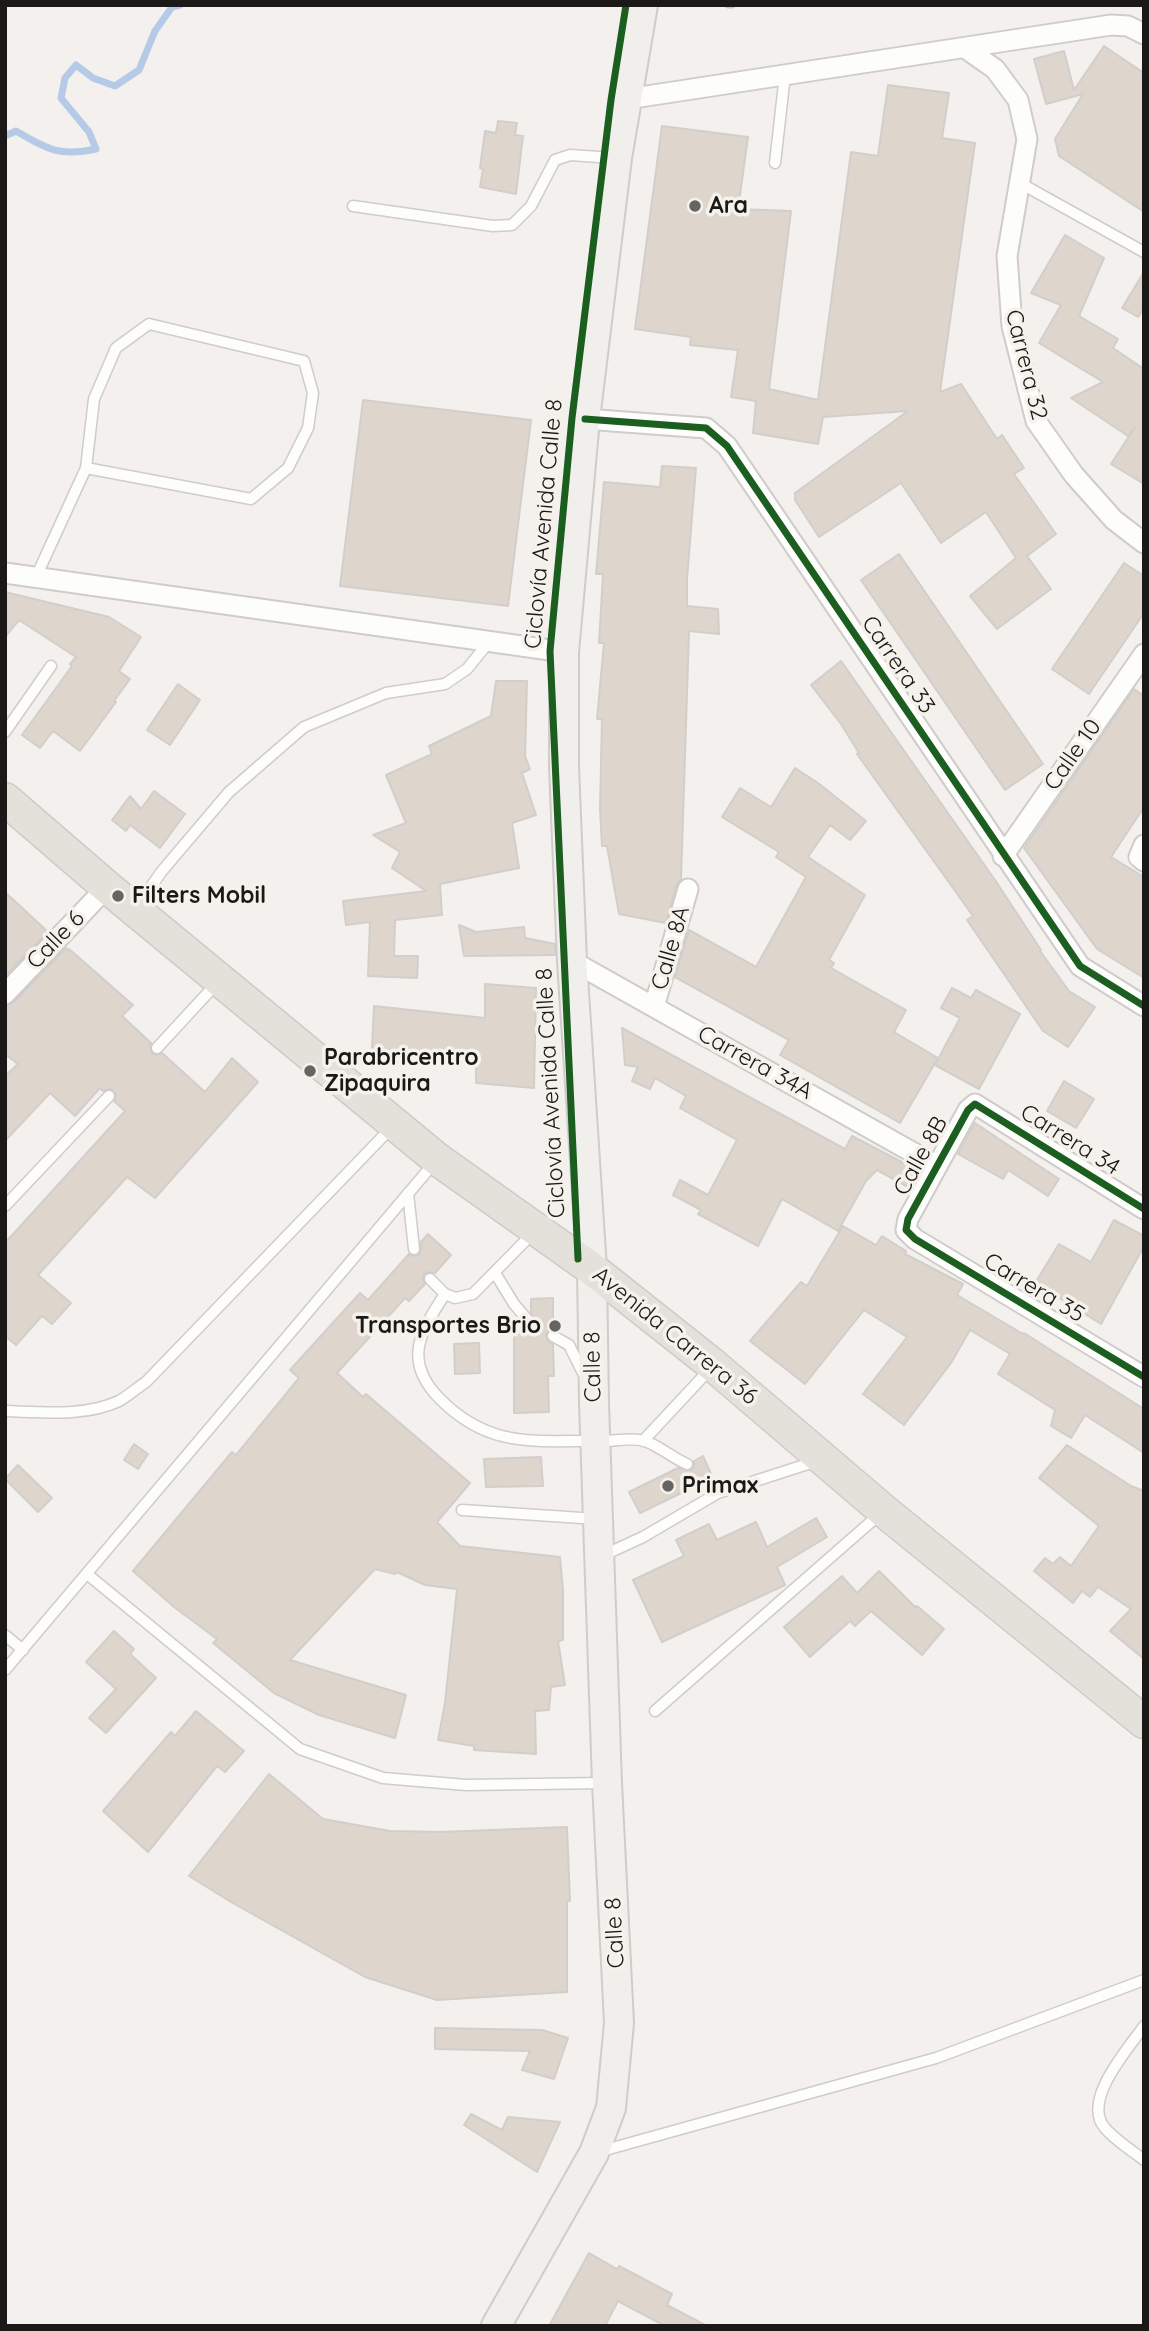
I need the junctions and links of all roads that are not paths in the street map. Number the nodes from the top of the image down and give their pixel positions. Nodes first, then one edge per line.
1 (643, 5) edge
2 (1136, 30) edge
3 (965, 48) junction
4 (785, 75) junction
5 (627, 99) junction
6 (617, 158) junction
7 (775, 163) dead end
8 (1020, 183) junction
9 (352, 206) dead end
10 (1144, 252) edge
11 (585, 419) junction
12 (86, 467) junction
13 (1144, 542) edge
14 (5, 573) edge
15 (36, 577) junction
16 (489, 642) junction
17 (564, 652) junction
18 (1144, 654) edge
19 (51, 666) dead end
20 (1137, 679) edge
21 (5, 732) edge
22 (5, 799) edge
23 (1003, 856) junction
24 (107, 887) junction
25 (688, 889) dead end
26 (135, 910) junction
27 (572, 961) junction
28 (219, 980) junction
29 (5, 994) edge
30 (1144, 1006) edge
31 (654, 1007) junction
32 (157, 1048) dead end
33 (109, 1096) dead end
34 (975, 1104) joint
35 (395, 1124) junction
36 (437, 1159) junction
37 (937, 1166) junction
38 (408, 1194) junction
39 (5, 1206) edge
40 (1144, 1209) edge
41 (537, 1229) junction
42 (906, 1230) joint
43 (414, 1249) dead end
44 (592, 1269) junction
45 (495, 1273) junction
46 (430, 1279) dead end
47 (445, 1294) junction
48 (531, 1324) dead end
49 (553, 1336) dead end
50 (713, 1365) junction
51 (1144, 1377) edge
52 (594, 1403) junction
53 (5, 1411) edge
54 (595, 1440) junction
55 (643, 1441) junction
56 (824, 1459) junction
57 (687, 1464) dead end
58 (707, 1481) dead end
59 (718, 1493) junction
60 (462, 1510) dead end
61 (884, 1511) junction
62 (598, 1520) junction
63 (599, 1557) junction
64 (87, 1574) junction
65 (5, 1635) edge
66 (23, 1650) junction
67 (5, 1670) edge
68 (655, 1711) dead end
69 (1144, 1722) edge
70 (607, 1783) junction
71 (1144, 1980) edge
72 (1144, 2026) edge
73 (594, 2153) junction
74 (1144, 2160) edge
75 (501, 2324) edge

1 - 5 main road, Calle 8
2 - 3 street
3 - 4 street
3 - 8 street, Carrera 32
4 - 5 street
4 - 7 lane
5 - 6 main road, Calle 8
6 - 9 lane
6 - 11 main road, Calle 8
8 - 10 lane
8 - 13 street, Carrera 32
11 - 17 main road, Calle 8
11 - 23 street, Carrera 33
12 - 12 lane
12 - 15 lane
14 - 15 street
15 - 16 street
16 - 17 street
16 - 26 lane
17 - 27 main road, Calle 8
18 - 20 street, Calle 10
19 - 21 lane
20 - 23 street, Calle 10
22 - 24 main road, Avenida Carrera 36
23 - 30 street, Carrera 33
24 - 26 main road, Avenida Carrera 36
24 - 29 street, Calle 6
25 - 31 street, Calle 8A
26 - 28 main road, Avenida Carrera 36
27 - 31 street, Carrera 34A
27 - 44 main road, Calle 8
28 - 32 lane
28 - 35 main road, Avenida Carrera 36
31 - 37 street, Carrera 34A
33 - 39 lane
34 - 37 street, Calle 8B
34 - 40 street, Carrera 34
35 - 36 main road, Avenida Carrera 36
35 - 53 lane
36 - 38 lane
36 - 41 main road, Avenida Carrera 36
37 - 42 street, Calle 8B
38 - 43 lane
38 - 64 lane
41 - 44 main road, Avenida Carrera 36
41 - 45 lane
42 - 51 street, Carrera 35
44 - 50 main road, Avenida Carrera 36
44 - 52 main road, Calle 8
45 - 47 lane
45 - 48 lane
46 - 47 lane
47 - 54 lane
49 - 52 lane
50 - 55 lane
50 - 56 main road, Avenida Carrera 36
52 - 54 main road, Calle 8
54 - 55 lane
54 - 62 main road, Calle 8
55 - 57 lane
56 - 59 lane
56 - 61 main road, Avenida Carrera 36
58 - 59 lane
59 - 63 lane
60 - 62 lane
61 - 68 lane
61 - 69 main road, Avenida Carrera 36
62 - 63 main road, Calle 8
63 - 70 main road, Calle 8
64 - 66 lane
64 - 70 lane
65 - 66 lane
66 - 67 lane
70 - 73 main road, Calle 8
71 - 73 lane
72 - 74 lane
73 - 75 main road, Calle 8

